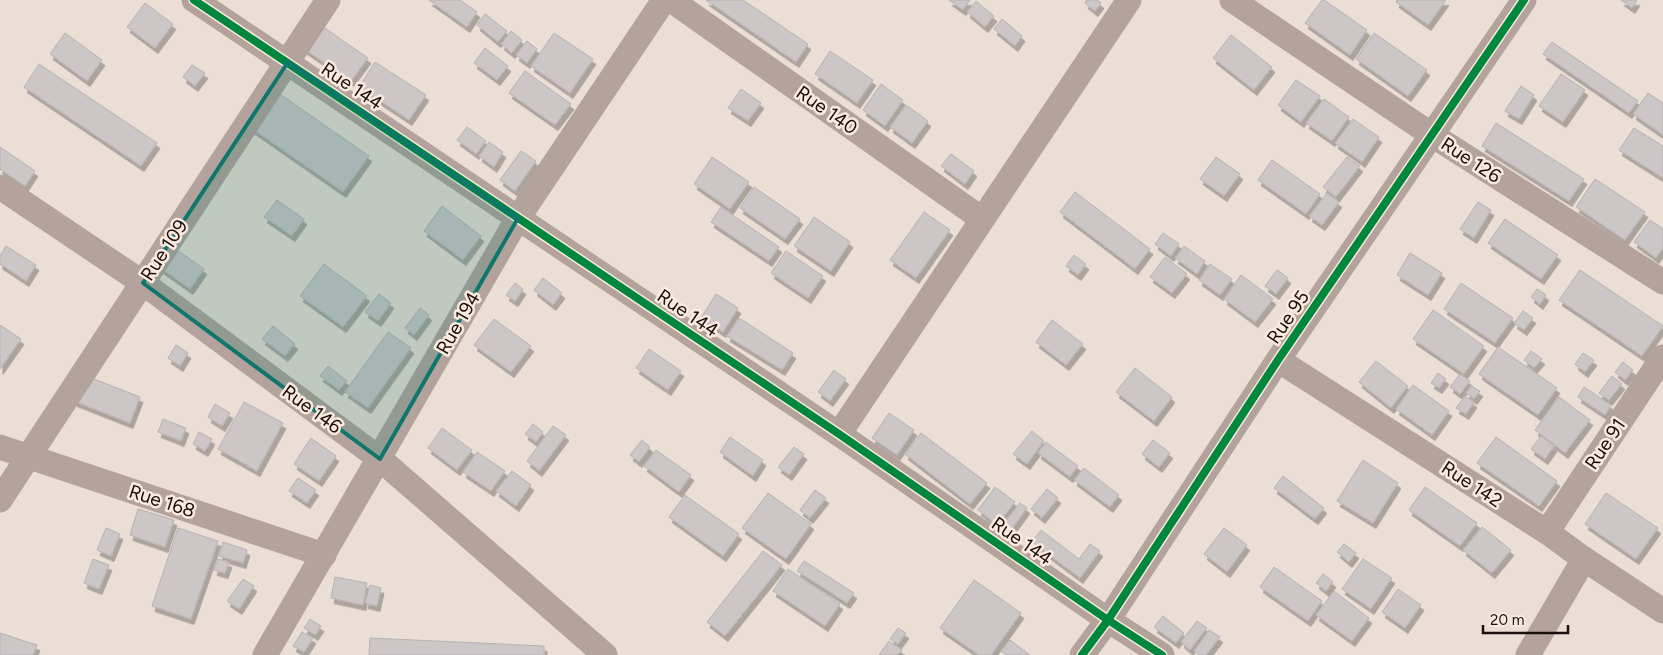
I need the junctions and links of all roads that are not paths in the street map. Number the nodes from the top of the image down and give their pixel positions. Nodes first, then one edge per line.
1 (194, 0) edge
2 (328, 0) edge
3 (664, 0) edge
4 (671, 0) edge
5 (1129, 0) edge
6 (1232, 0) edge
7 (1524, 0) edge
8 (288, 62) junction
9 (1432, 135) junction
10 (0, 187) edge
11 (518, 218) junction
12 (982, 219) junction
13 (1663, 282) edge
14 (143, 283) junction
15 (1663, 357) edge
16 (1278, 360) junction
17 (839, 434) junction
18 (0, 448) edge
19 (28, 457) junction
20 (380, 459) junction
21 (0, 500) edge
22 (1547, 532) junction
23 (324, 555) junction
24 (1584, 560) junction
25 (1663, 611) edge
26 (1108, 620) junction
27 (265, 655) edge
28 (605, 655) edge
29 (1082, 655) edge
30 (1162, 655) edge
31 (1528, 655) edge

1 - 8 street, Rue 144
2 - 8 street, Rue 109
3 - 11 street, Rue 194
4 - 12 street, Rue 140
5 - 12 street
6 - 9 street, Rue 126
7 - 9 street, Rue 95
8 - 11 street, Rue 144
8 - 14 street, Rue 109
9 - 13 street, Rue 126
9 - 16 street, Rue 95
10 - 14 street, Rue 146
11 - 17 street, Rue 144
11 - 20 street, Rue 194
12 - 17 street
14 - 19 street, Rue 109
14 - 20 street, Rue 146
15 - 22 street, Rue 91
16 - 22 street, Rue 142
16 - 26 street, Rue 95
17 - 26 street, Rue 144
18 - 19 street, Rue 168
19 - 21 street, Rue 109
19 - 23 street, Rue 168
20 - 23 street, Rue 194
20 - 28 street, Rue 146
22 - 24 street, Rue 142
23 - 27 street, Rue 194
24 - 25 street, Rue 142
24 - 31 street
26 - 29 street, Rue 95
26 - 30 street, Rue 144

